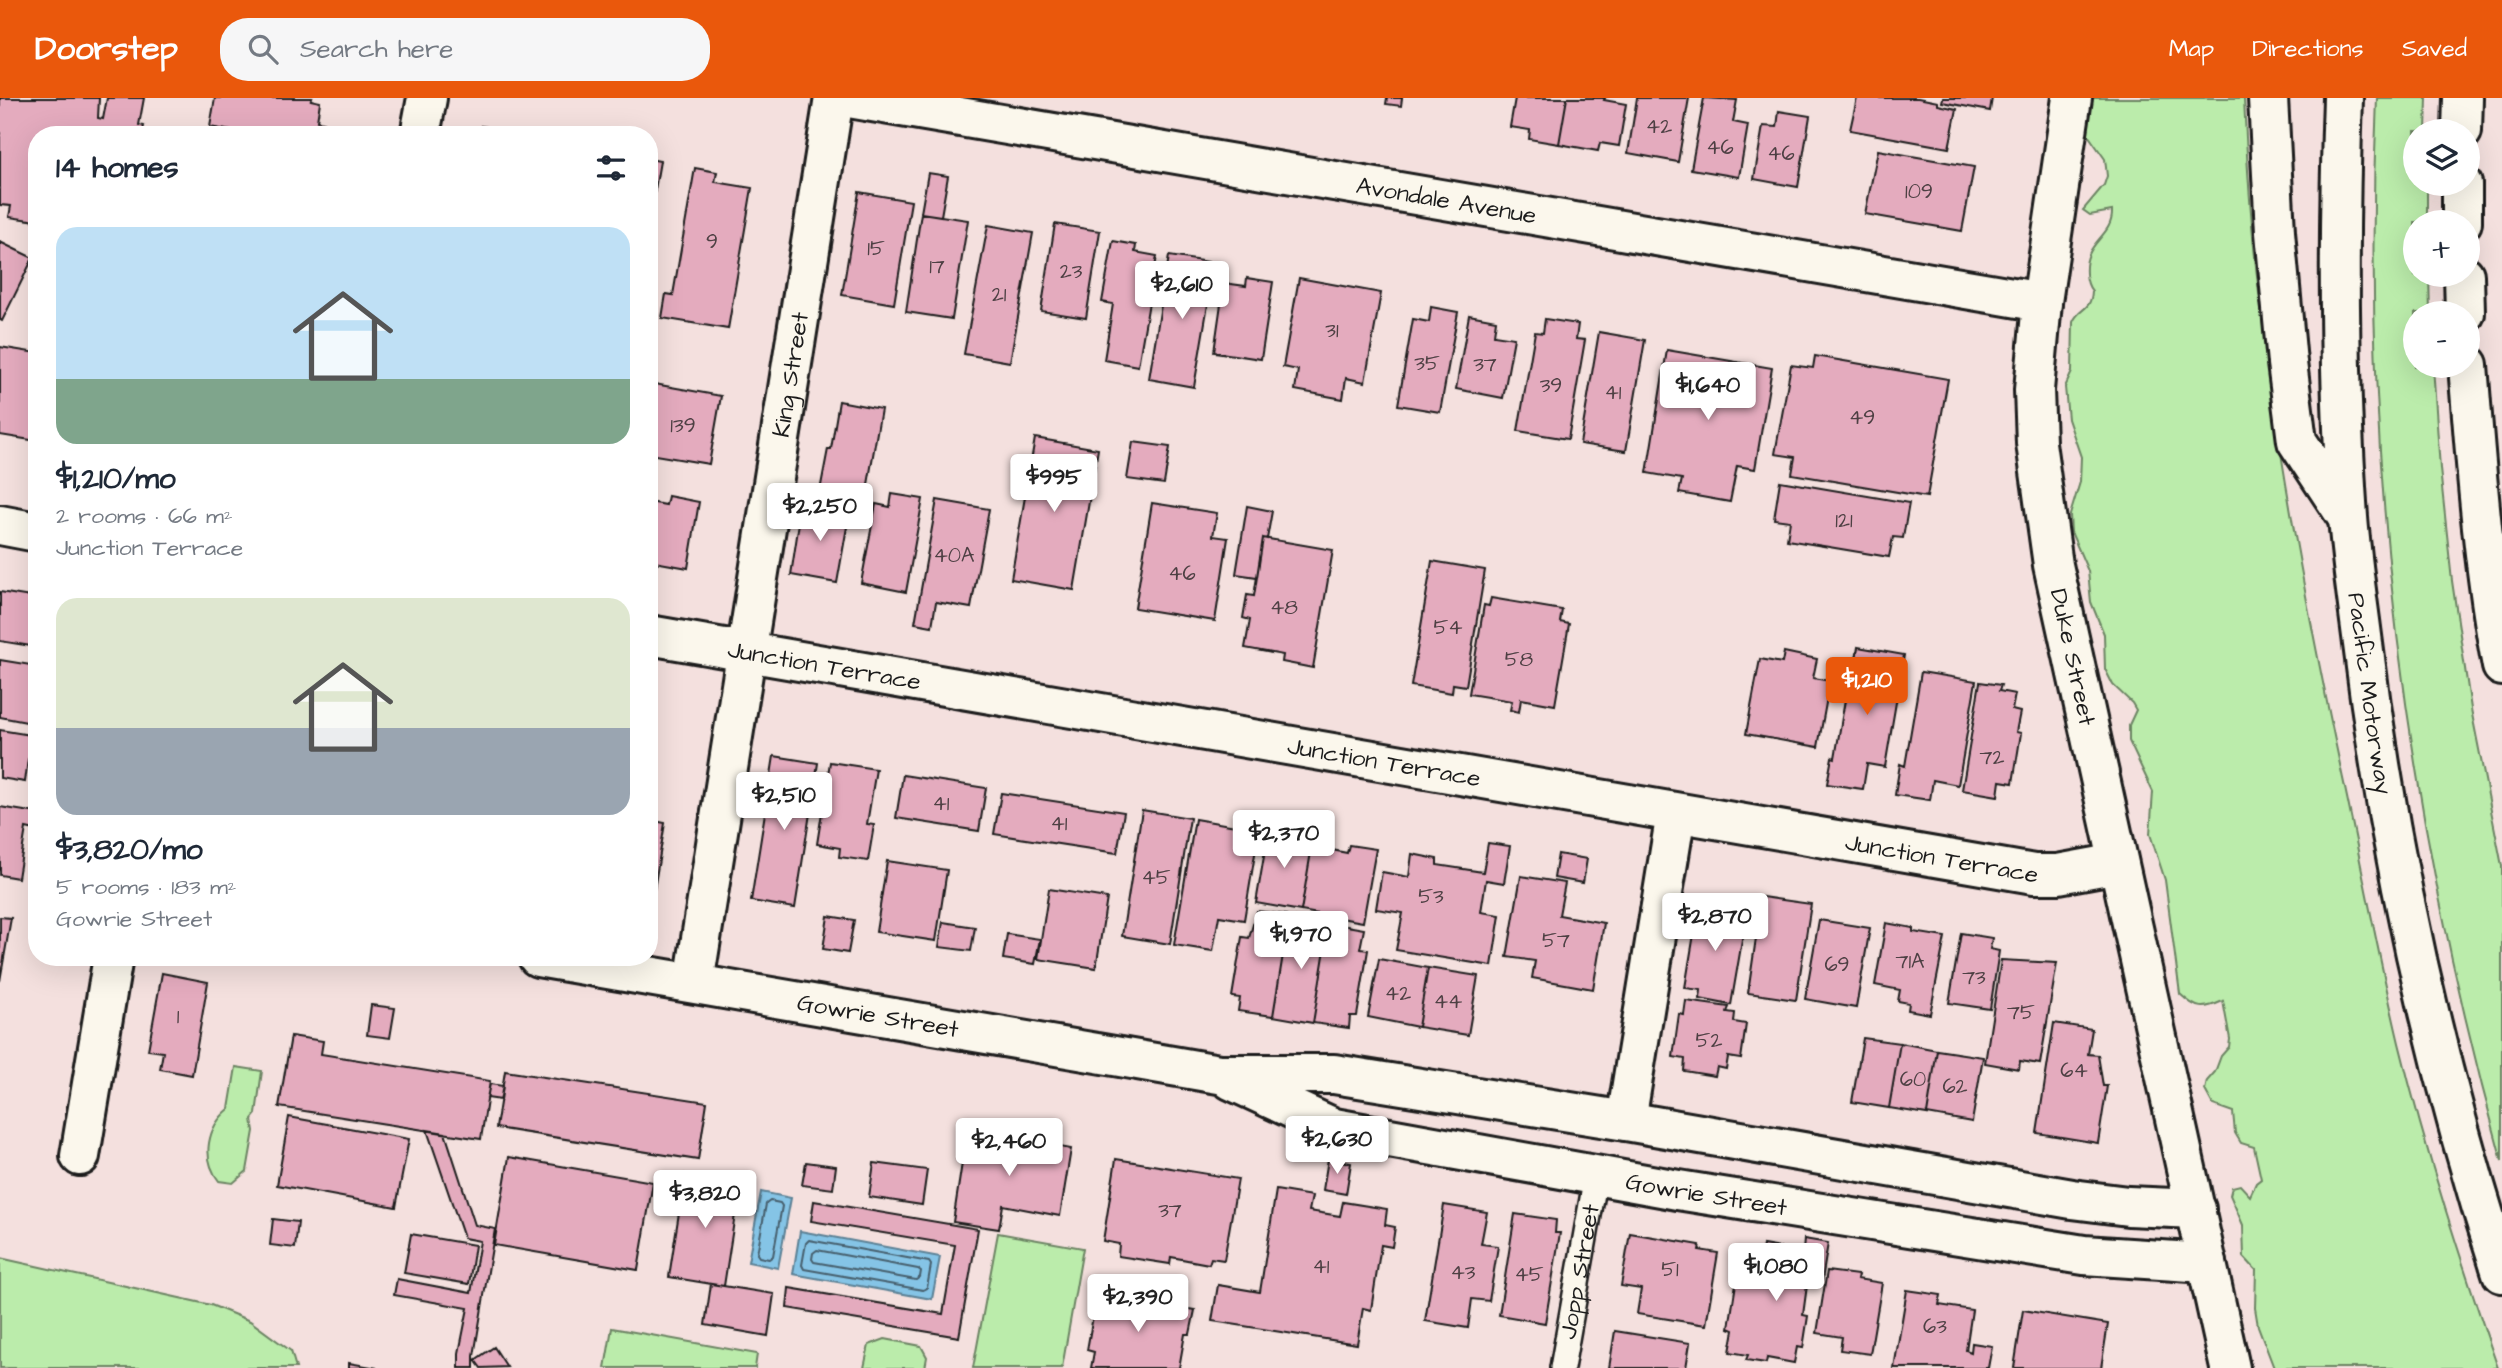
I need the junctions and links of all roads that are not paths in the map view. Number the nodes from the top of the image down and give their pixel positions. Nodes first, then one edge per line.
1 (427, 98) edge
2 (834, 98) edge
3 (849, 98) edge
4 (2072, 98) edge
5 (2268, 98) edge
6 (2343, 98) edge
7 (2463, 98) edge
8 (2462, 119) edge
9 (422, 126) edge
10 (2042, 302) junction
11 (2469, 378) edge
12 (2348, 520) junction
13 (0, 525) edge
14 (28, 530) edge
15 (658, 637) edge
16 (746, 652) junction
17 (2502, 666) edge
18 (1676, 813) junction
19 (2118, 863) junction
20 (112, 966) edge
21 (592, 966) edge
22 (694, 983) junction
23 (1219, 1074) junction
24 (1626, 1121) junction
25 (80, 1156) dead end
26 (1596, 1175) junction
27 (2196, 1209) junction
28 (2207, 1263) junction
29 (2502, 1273) edge
30 (1562, 1368) edge
31 (2230, 1368) edge

1 - 9 main road
2 - 16 main road, King Street
3 - 10 main road, Avondale Avenue
4 - 10 main road, Duke Street
5 - 12 main road
6 - 12 main road, Pacific Motorway
7 - 8 main road
10 - 19 main road, Duke Street
11 - 17 main road
12 - 29 main road, Pacific Motorway
13 - 14 main road
15 - 16 main road, Junction Terrace
16 - 18 main road, Junction Terrace
16 - 22 main road, King Street
18 - 19 main road, Junction Terrace
18 - 24 main road
19 - 27 main road, Duke Street
20 - 25 main road
21 - 22 main road, Gowrie Street
22 - 23 main road, Gowrie Street
23 - 24 main road, Gowrie Street
23 - 26 main road, Gowrie Street
24 - 27 main road, Gowrie Street
26 - 28 main road, Gowrie Street
26 - 30 lane, Jopp Street
27 - 28 main road, Duke Street
28 - 31 main road, Duke Street

